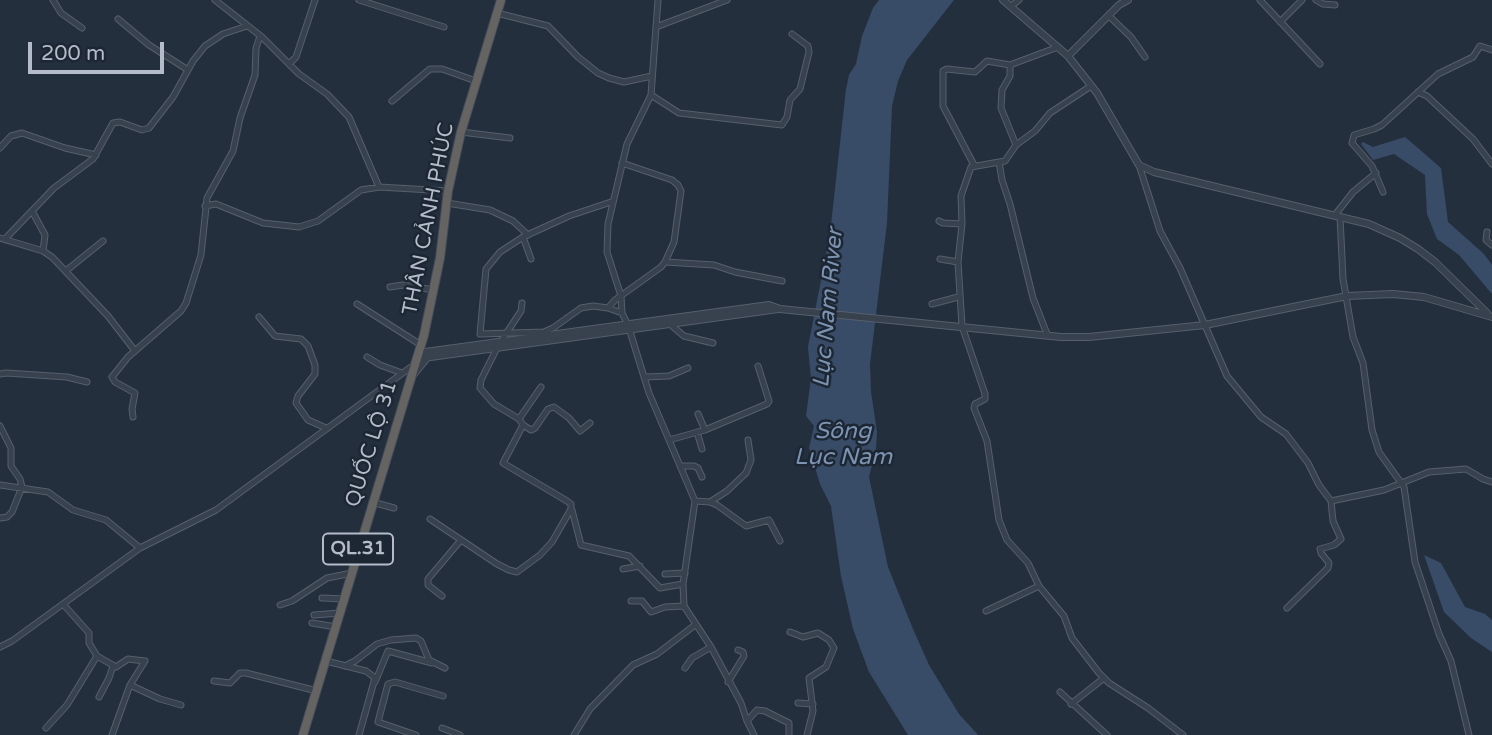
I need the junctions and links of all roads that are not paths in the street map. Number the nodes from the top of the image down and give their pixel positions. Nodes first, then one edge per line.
1 (53, 0) edge
2 (215, 0) edge
3 (315, 0) edge
4 (359, 0) edge
5 (501, 0) edge
6 (658, 0) edge
7 (727, 0) edge
8 (1019, 0) edge
9 (1128, 0) edge
10 (1260, 0) edge
11 (1302, 0) edge
12 (1316, 0) edge
13 (1007, 3) edge
14 (1335, 5) dead end
15 (497, 13) junction
16 (1109, 16) junction
17 (118, 19) dead end
18 (1280, 22) junction
19 (247, 26) junction
20 (444, 27) dead end
21 (656, 27) junction
22 (82, 28) dead end
23 (792, 34) dead end
24 (260, 36) junction
25 (1058, 47) junction
26 (1492, 50) edge
27 (1068, 56) junction
28 (1145, 57) dead end
29 (289, 64) junction
30 (1320, 64) dead end
31 (1010, 65) junction
32 (188, 70) junction
33 (652, 76) junction
34 (476, 81) junction
35 (1091, 86) junction
36 (1418, 92) junction
37 (651, 95) junction
38 (392, 101) dead end
39 (461, 132) junction
40 (510, 138) dead end
41 (1016, 145) junction
42 (0, 148) edge
43 (96, 155) junction
44 (999, 162) junction
45 (622, 163) junction
46 (974, 164) junction
47 (1492, 164) edge
48 (1139, 165) junction
49 (1376, 173) junction
50 (379, 187) junction
51 (448, 191) junction
52 (1383, 192) dead end
53 (611, 202) junction
54 (447, 203) junction
55 (205, 206) junction
56 (32, 211) junction
57 (1337, 216) junction
58 (939, 221) dead end
59 (962, 224) junction
60 (1487, 232) dead end
61 (526, 236) junction
62 (3, 238) edge
63 (103, 241) dead end
64 (1492, 246) edge
65 (44, 251) junction
66 (940, 258) dead end
67 (531, 259) dead end
68 (665, 262) junction
69 (958, 262) junction
70 (67, 270) junction
71 (782, 281) dead end
72 (390, 287) dead end
73 (434, 289) junction
74 (621, 296) junction
75 (1347, 296) junction
76 (958, 297) junction
77 (522, 303) dead end
78 (358, 304) dead end
79 (932, 304) dead end
80 (608, 308) junction
81 (780, 309) junction
82 (622, 313) junction
83 (259, 317) dead end
84 (1492, 317) edge
85 (671, 325) junction
86 (1205, 325) junction
87 (962, 326) junction
88 (629, 328) junction
89 (507, 332) junction
90 (1047, 334) junction
91 (424, 335) junction
92 (713, 343) dead end
93 (499, 346) junction
94 (135, 351) junction
95 (417, 355) junction
96 (428, 355) junction
97 (367, 357) dead end
98 (758, 366) dead end
99 (688, 368) dead end
100 (1, 372) edge
101 (402, 373) junction
102 (645, 377) junction
103 (410, 380) junction
104 (87, 382) dead end
105 (541, 387) dead end
106 (698, 414) dead end
107 (133, 417) dead end
108 (521, 422) junction
109 (590, 423) dead end
110 (0, 426) edge
111 (326, 428) junction
112 (705, 430) junction
113 (697, 432) junction
114 (669, 440) junction
115 (748, 440) dead end
116 (702, 449) dead end
117 (680, 466) junction
118 (702, 477) dead end
119 (1492, 482) edge
120 (1402, 484) junction
121 (0, 485) edge
122 (22, 487) junction
123 (695, 501) junction
124 (1331, 501) junction
125 (372, 502) junction
126 (710, 502) junction
127 (394, 508) dead end
128 (571, 509) junction
129 (0, 518) edge
130 (430, 519) dead end
131 (461, 540) junction
132 (779, 541) dead end
133 (141, 548) junction
134 (640, 566) junction
135 (623, 569) dead end
136 (352, 573) junction
137 (685, 573) junction
138 (665, 574) dead end
139 (683, 584) junction
140 (1039, 586) junction
141 (442, 596) dead end
142 (322, 598) dead end
143 (344, 599) junction
144 (631, 601) dead end
145 (63, 604) junction
146 (280, 605) dead end
147 (684, 607) junction
148 (1287, 608) dead end
149 (986, 611) dead end
150 (340, 613) junction
151 (314, 615) dead end
152 (312, 623) dead end
153 (695, 625) junction
154 (336, 627) junction
155 (790, 632) dead end
156 (710, 647) junction
157 (0, 648) edge
158 (738, 650) dead end
159 (97, 656) junction
160 (326, 661) junction
161 (432, 663) junction
162 (113, 666) junction
163 (345, 666) junction
164 (445, 668) dead end
165 (685, 668) dead end
166 (1104, 678) junction
167 (215, 681) dead end
168 (375, 682) junction
169 (728, 682) junction
170 (130, 685) junction
171 (317, 691) junction
172 (1060, 692) dead end
173 (443, 696) dead end
174 (99, 697) dead end
175 (798, 703) dead end
176 (813, 704) junction
177 (1071, 704) junction
178 (181, 705) dead end
179 (747, 721) junction
180 (46, 728) dead end
181 (442, 728) dead end
182 (112, 735) edge
183 (303, 735) edge
184 (359, 735) edge
185 (416, 735) edge
186 (460, 735) edge
187 (574, 735) edge
188 (754, 735) edge
189 (789, 735) edge
190 (807, 735) edge
191 (1107, 735) edge
192 (1183, 735) edge
193 (1469, 735) edge

1 - 22 street
2 - 19 street
3 - 29 street
4 - 20 street
5 - 15 highway, THÂN CẢNH PHÚC / QL.31
6 - 21 street
7 - 21 street
8 - 13 street
9 - 16 street
10 - 18 street
11 - 18 street
12 - 14 street
13 - 25 street
15 - 33 street
15 - 34 highway, THÂN CẢNH PHÚC / QL.31
16 - 27 street
16 - 28 street
17 - 32 street
18 - 30 street
19 - 24 street
19 - 32 street
21 - 33 street
23 - 37 street
24 - 29 street
24 - 55 street
25 - 27 street
25 - 31 street
26 - 36 street
27 - 35 street
29 - 50 street
31 - 41 street
31 - 46 street
32 - 43 street
33 - 37 street
34 - 38 street
34 - 39 highway, THÂN CẢNH PHÚC / QL.31
35 - 41 street
35 - 48 street
36 - 47 street
36 - 49 street
37 - 45 street
39 - 40 street
39 - 51 highway, THÂN CẢNH PHÚC / QL.31
41 - 44 street
42 - 43 street
43 - 56 street
44 - 46 street
44 - 90 street
45 - 53 street
45 - 68 street
46 - 59 street
48 - 57 street
48 - 86 street
49 - 52 street
49 - 57 street
50 - 51 street
50 - 55 street
51 - 54 highway, THÂN CẢNH PHÚC / QL.31
53 - 61 street
53 - 74 street
54 - 61 street
54 - 73 highway, THÂN CẢNH PHÚC / QL.31
55 - 94 street
56 - 62 street
56 - 65 street
57 - 75 street
57 - 84 street
58 - 59 street
59 - 69 street
60 - 64 street
61 - 67 street
61 - 89 street
62 - 65 street
63 - 70 street
65 - 70 street
66 - 69 street
68 - 71 street
68 - 74 street
69 - 76 street
70 - 94 street
72 - 73 street
73 - 91 highway, THÂN CẢNH PHÚC / QL.31
74 - 80 street
74 - 82 street
75 - 84 street
75 - 86 street
75 - 120 street
76 - 79 street
76 - 87 street
77 - 89 street
78 - 95 street
80 - 82 street
80 - 89 street
81 - 85 street
81 - 87 street
81 - 88 street
82 - 88 street
83 - 111 street
85 - 88 street
85 - 92 street
86 - 90 street
86 - 124 street
87 - 90 street
87 - 140 street
88 - 93 street
88 - 102 street
89 - 93 street
91 - 95 highway, THÂN CẢNH PHÚC / QL.31
91 - 96 street
93 - 96 street
93 - 108 street
94 - 107 street
95 - 96 street
95 - 101 street
95 - 103 highway, QUỐC LỘ 31 / QL.31
96 - 103 street
97 - 101 street
98 - 112 street
99 - 102 street
100 - 104 street
101 - 111 street
102 - 114 street
103 - 125 highway, QUỐC LỘ 31 / QL.31
105 - 108 street
106 - 112 street
108 - 109 street
108 - 128 street
110 - 122 street
111 - 133 street
112 - 113 street
113 - 114 street
113 - 116 street
114 - 117 street
115 - 126 street
117 - 118 street
117 - 123 street
119 - 120 street
120 - 124 street
120 - 193 street
121 - 122 street
122 - 129 street
122 - 133 street
123 - 126 street
123 - 137 street
124 - 148 street
125 - 127 street
125 - 136 highway, QUỐC LỘ 31 / QL.31
126 - 132 street
128 - 131 street
128 - 134 street
130 - 131 street
131 - 141 street
133 - 145 street
134 - 135 street
134 - 139 street
136 - 143 highway, QUỐC LỘ 31 / QL.31
136 - 146 street
137 - 138 street
137 - 139 street
139 - 147 street
140 - 149 street
140 - 166 street
142 - 143 street
143 - 150 highway, QUỐC LỘ 31 / QL.31
144 - 147 street
145 - 157 street
145 - 159 street
147 - 153 street
150 - 151 street
150 - 154 highway, QUỐC LỘ 31 / QL.31
152 - 154 street
153 - 156 street
153 - 187 street
154 - 160 highway, QUỐC LỘ 31 / QL.31
155 - 176 street
156 - 165 street
156 - 169 street
158 - 169 street
159 - 162 street
159 - 180 street
160 - 163 street
160 - 171 highway, QUỐC LỘ 31 / QL.31
161 - 163 street
161 - 164 street
161 - 168 street
162 - 170 street
162 - 174 street
163 - 168 street
166 - 177 street
166 - 192 street
167 - 171 street
168 - 184 street
169 - 179 street
170 - 178 street
170 - 182 street
171 - 183 highway, QUỐC LỘ 31 / QL.31
172 - 177 street
173 - 185 street
175 - 176 street
176 - 190 street
177 - 191 street
179 - 188 street
179 - 189 street
181 - 186 street

